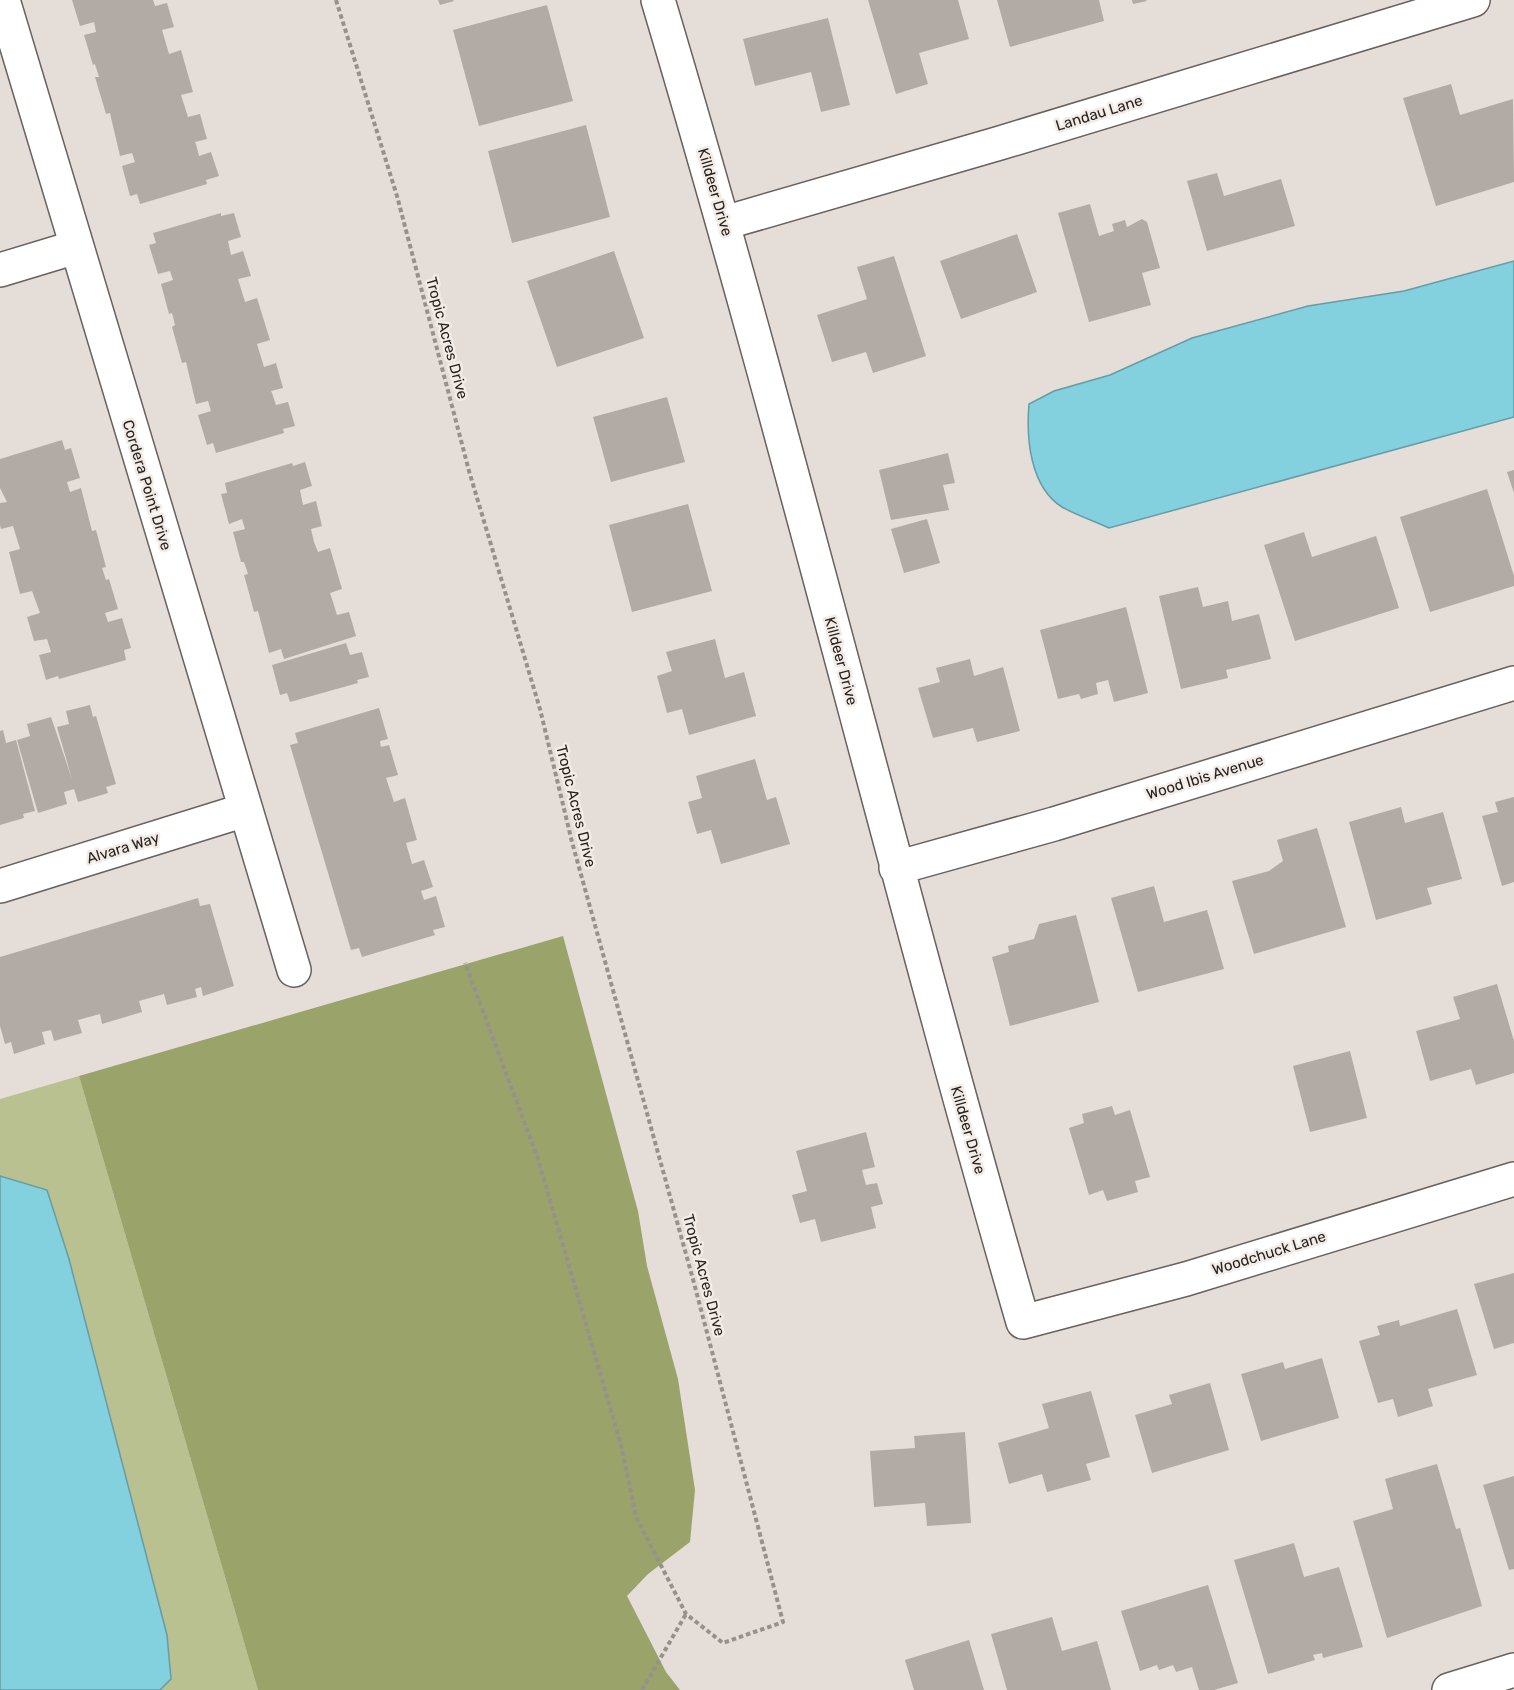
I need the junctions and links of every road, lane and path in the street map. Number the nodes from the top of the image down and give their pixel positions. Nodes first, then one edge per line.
1 (3, 0) edge
2 (336, 0) edge
3 (658, 0) edge
4 (1473, 0) edge
5 (724, 222) junction
6 (76, 247) junction
7 (0, 270) edge
8 (1514, 683) edge
9 (245, 810) junction
10 (896, 868) junction
11 (0, 886) edge
12 (465, 963) dead end
13 (294, 970) dead end
14 (1514, 1179) edge
15 (1023, 1322) joint
16 (686, 1614) junction
17 (1514, 1670) edge
18 (642, 1690) edge
19 (1449, 1690) edge

1 - 6 street, Cordera Point Drive
2 - 16 path, Tropic Acres Drive
3 - 5 street, Killdeer Drive
4 - 5 street, Landau Lane
5 - 10 street, Killdeer Drive
6 - 7 street
6 - 9 street, Cordera Point Drive
8 - 10 street, Wood Ibis Avenue
9 - 11 street, Alvara Way
9 - 13 street, Cordera Point Drive
10 - 15 street, Killdeer Drive
12 - 16 path
14 - 15 street, Woodchuck Lane
16 - 18 path
17 - 19 street

